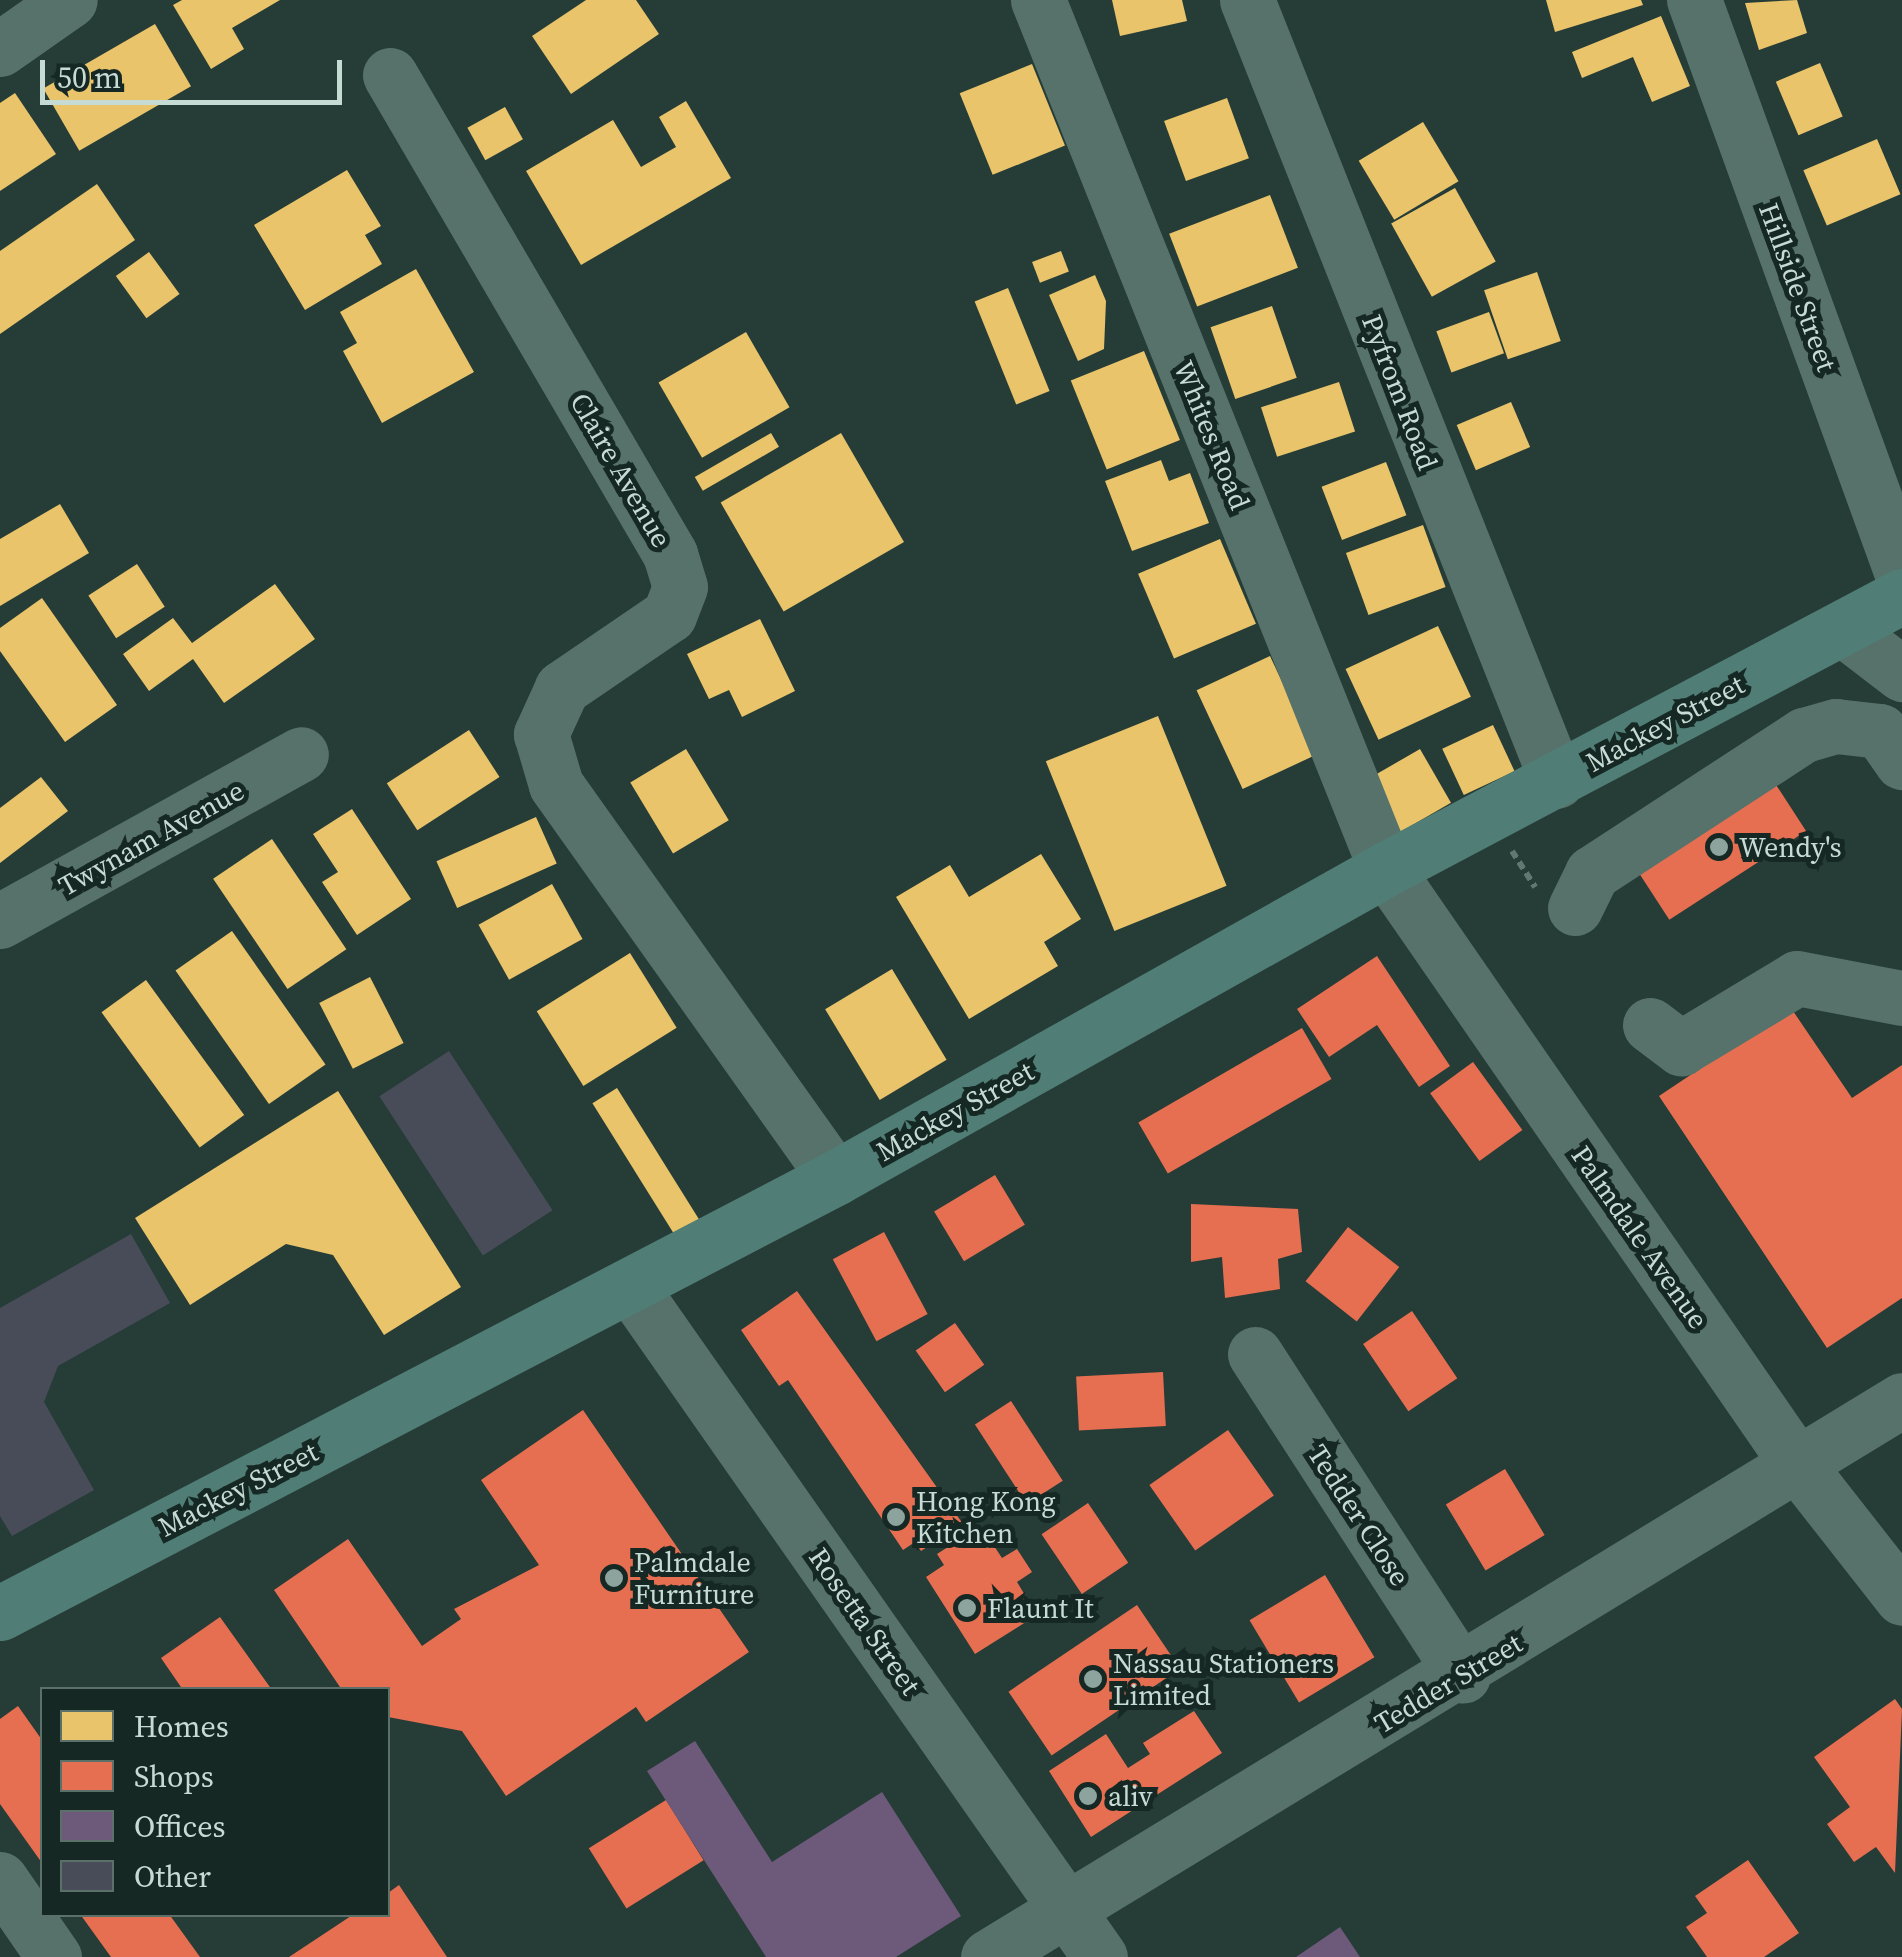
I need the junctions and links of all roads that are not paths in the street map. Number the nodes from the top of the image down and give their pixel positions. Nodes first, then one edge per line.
1 (70, 0) edge
2 (1038, 0) edge
3 (1247, 0) edge
4 (1694, 0) edge
5 (0, 49) edge
6 (390, 76) dead end
7 (1902, 574) edge
8 (1902, 596) edge
9 (1842, 628) junction
10 (1902, 674) edge
11 (301, 754) dead end
12 (1902, 762) edge
13 (1557, 781) junction
14 (1386, 870) junction
15 (1576, 908) road end
16 (0, 921) edge
17 (1902, 998) edge
18 (1650, 1025) dead end
19 (835, 1178) junction
20 (630, 1286) junction
21 (1255, 1354) dead end
22 (1902, 1400) edge
23 (1797, 1464) junction
24 (1902, 1598) edge
25 (0, 1613) edge
26 (1463, 1676) junction
27 (0, 1879) edge
28 (1065, 1907) junction
29 (54, 1957) edge
30 (988, 1957) edge
31 (1100, 1957) edge

1 - 5 street
2 - 14 street, Whites Road
3 - 13 street, Pyfrom Road
4 - 7 street, Hillside Street
6 - 19 street, Claire Avenue
8 - 9 main road, Mackey Street
9 - 10 street
9 - 13 main road, Mackey Street
11 - 16 street, Twynam Avenue
12 - 15 street
13 - 14 main road, Mackey Street
14 - 19 main road, Mackey Street
14 - 23 street, Palmdale Avenue
17 - 18 street
19 - 20 main road, Mackey Street
20 - 25 main road, Mackey Street
20 - 28 street, Rosetta Street
21 - 26 street, Tedder Close
22 - 23 street, Tedder Street
23 - 24 street, Palmdale Avenue
23 - 26 street, Tedder Street
26 - 28 street, Tedder Street
27 - 29 street
28 - 30 street, Tedder Street
28 - 31 street, Rosetta Street

